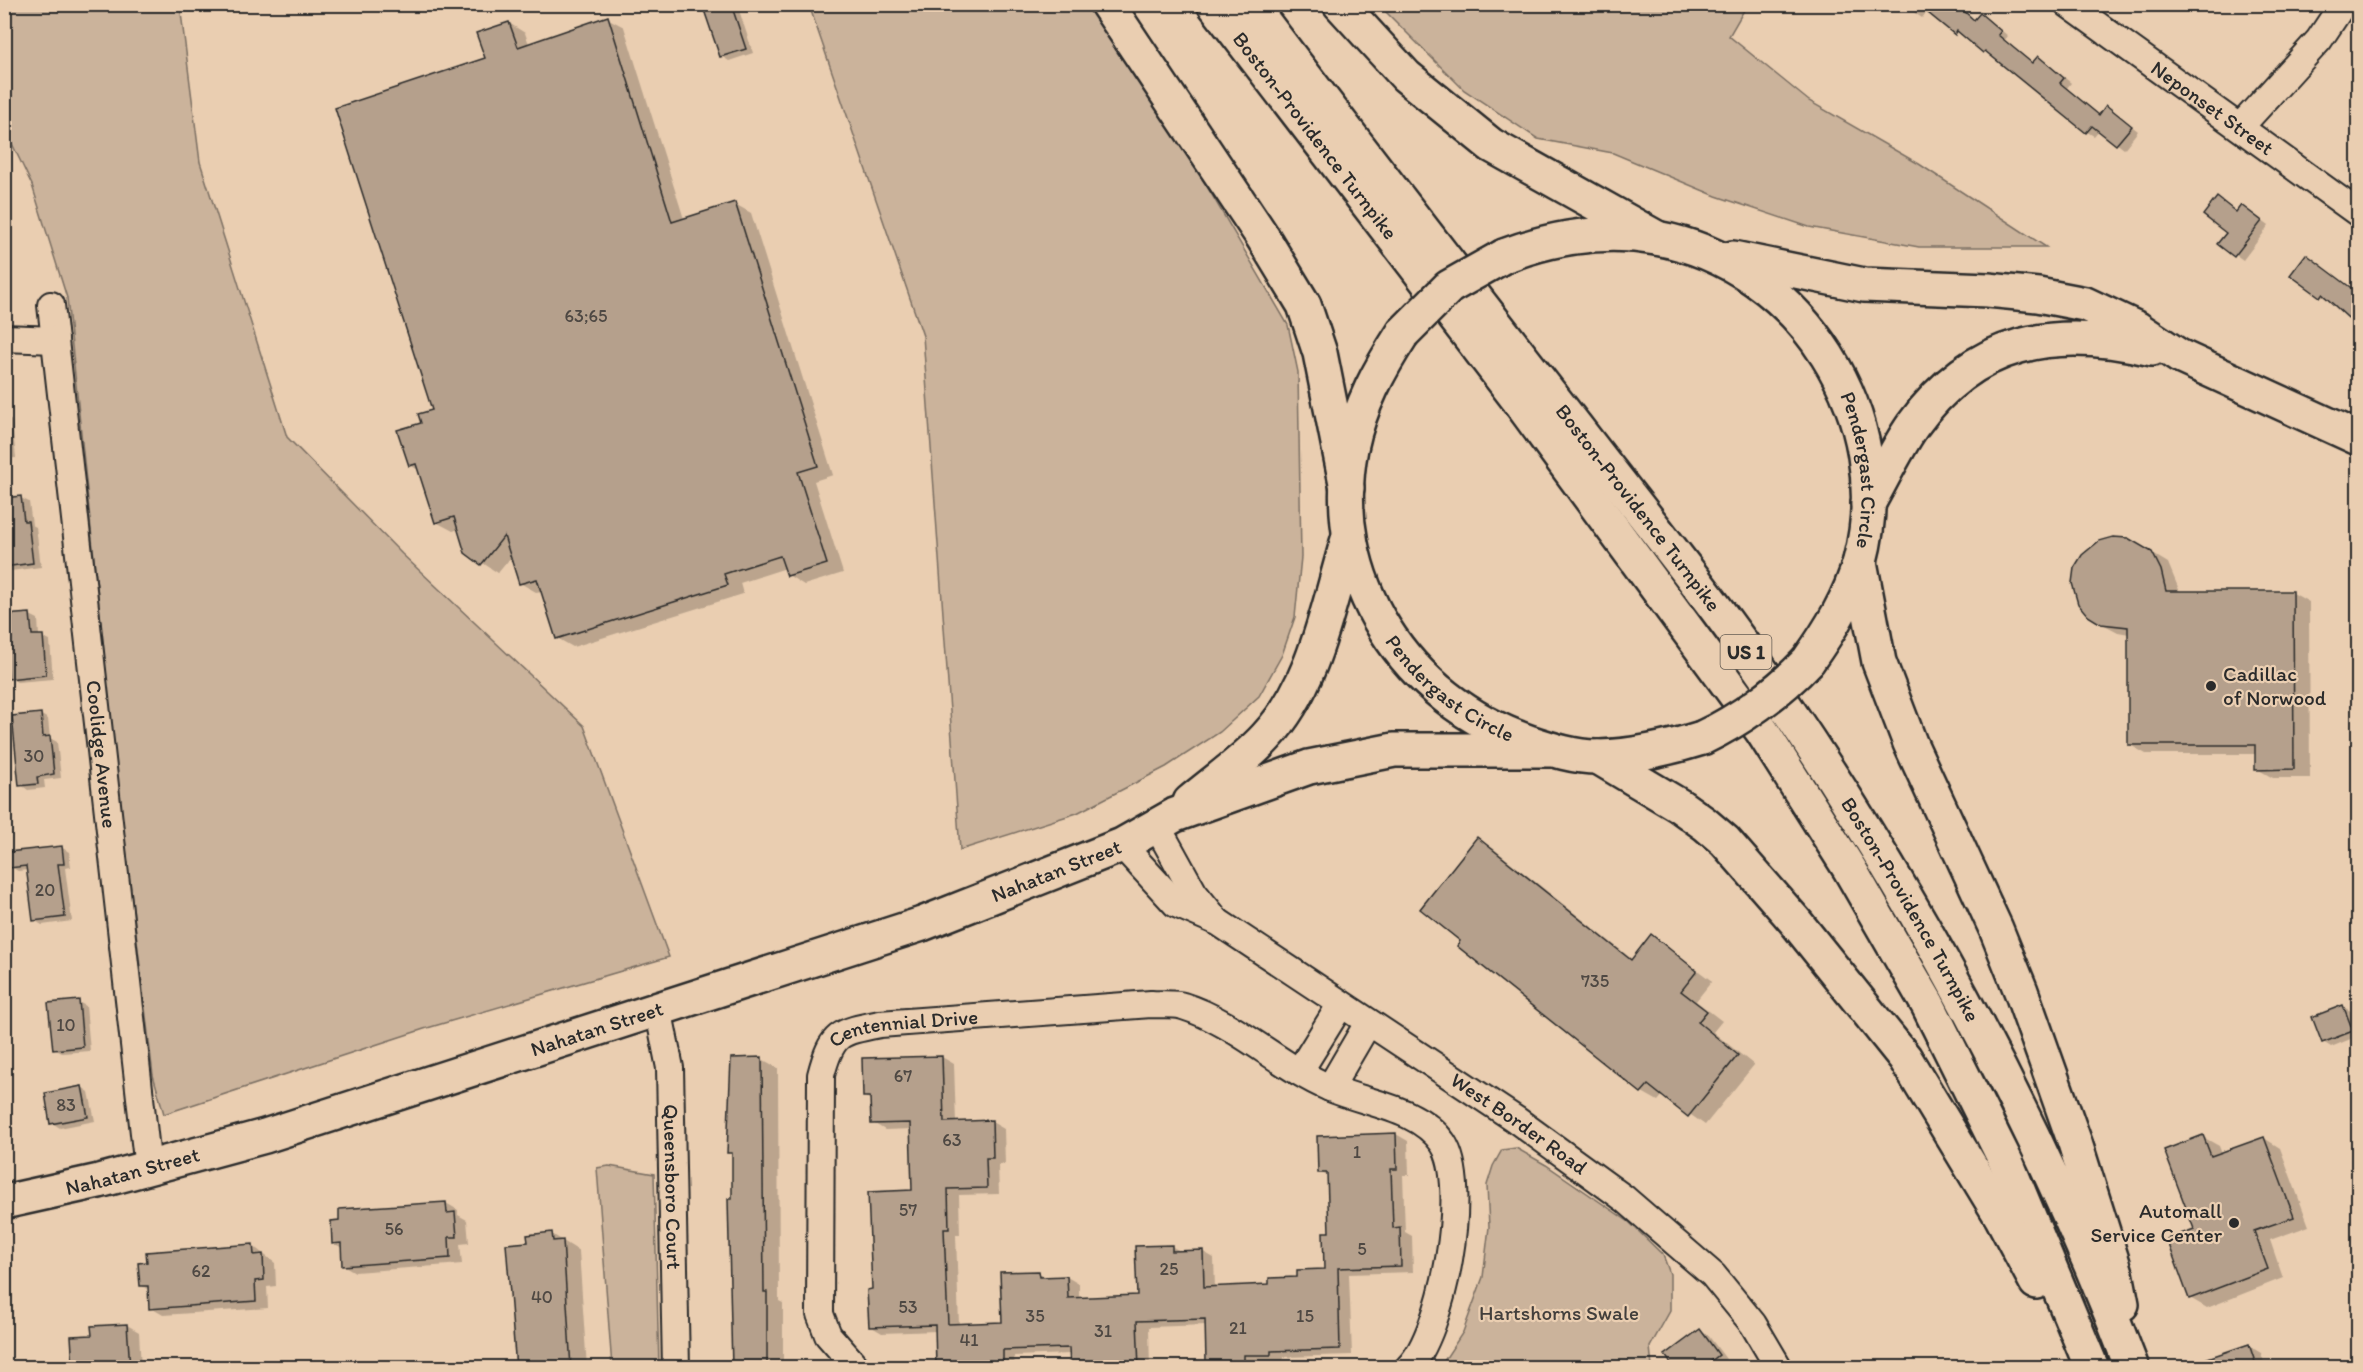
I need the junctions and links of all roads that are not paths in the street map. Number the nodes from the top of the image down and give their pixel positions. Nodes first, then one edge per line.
1 (1107, 4) edge
2 (1214, 4) edge
3 (1250, 4) edge
4 (1340, 4) edge
5 (2068, 4) edge
6 (2343, 4) edge
7 (2240, 127) junction
8 (2358, 213) edge
9 (1657, 238) junction
10 (1703, 251) junction
11 (51, 305) dead end
12 (4, 338) edge
13 (55, 340) junction
14 (2179, 356) junction
15 (2358, 438) edge
16 (1347, 488) junction
17 (1868, 504) junction
18 (1350, 535) junction
19 (1860, 562) junction
20 (1551, 750) junction
21 (1598, 758) junction
22 (1166, 821) junction
23 (1122, 845) junction
24 (1218, 922) junction
25 (1341, 1004) junction
26 (658, 1008) junction
27 (1368, 1023) junction
28 (1299, 1072) junction
29 (1330, 1088) junction
30 (148, 1169) junction
31 (4, 1202) edge
32 (676, 1368) edge
33 (857, 1368) edge
34 (1408, 1368) edge
35 (1779, 1368) edge
36 (2085, 1368) edge
37 (2092, 1368) edge
38 (2133, 1368) edge

1 - 16 main road
2 - 37 main road, Boston-Providence Turnpike / US 1
3 - 38 main road, Boston-Providence Turnpike / US 1
4 - 9 main road
5 - 7 street, Neponset Street
6 - 7 street
7 - 8 street, Neponset Street
9 - 10 main road, Pendergast Circle
9 - 16 main road, Pendergast Circle, bridge
10 - 14 main road
10 - 17 main road, Pendergast Circle
11 - 13 street, Coolidge Avenue
12 - 13 street
13 - 30 street, Coolidge Avenue
14 - 15 main road
14 - 17 main road
16 - 18 main road, Pendergast Circle
17 - 19 main road, Pendergast Circle
18 - 20 main road, Pendergast Circle
18 - 22 main road, Nahatan Street
19 - 21 main road, Pendergast Circle, bridge
19 - 38 main road
20 - 21 main road, Pendergast Circle
20 - 22 main road, Nahatan Street
21 - 36 main road
22 - 23 main road, Nahatan Street
22 - 24 street
23 - 24 street
23 - 26 main road, Nahatan Street
24 - 25 street, West Border Road
25 - 27 street, West Border Road
25 - 28 street
26 - 30 main road, Nahatan Street
26 - 32 street, Queensboro Court
27 - 29 street
27 - 35 street, West Border Road
28 - 29 street, Centennial Drive
28 - 33 street, Centennial Drive
29 - 34 street, Centennial Drive
30 - 31 main road, Nahatan Street

